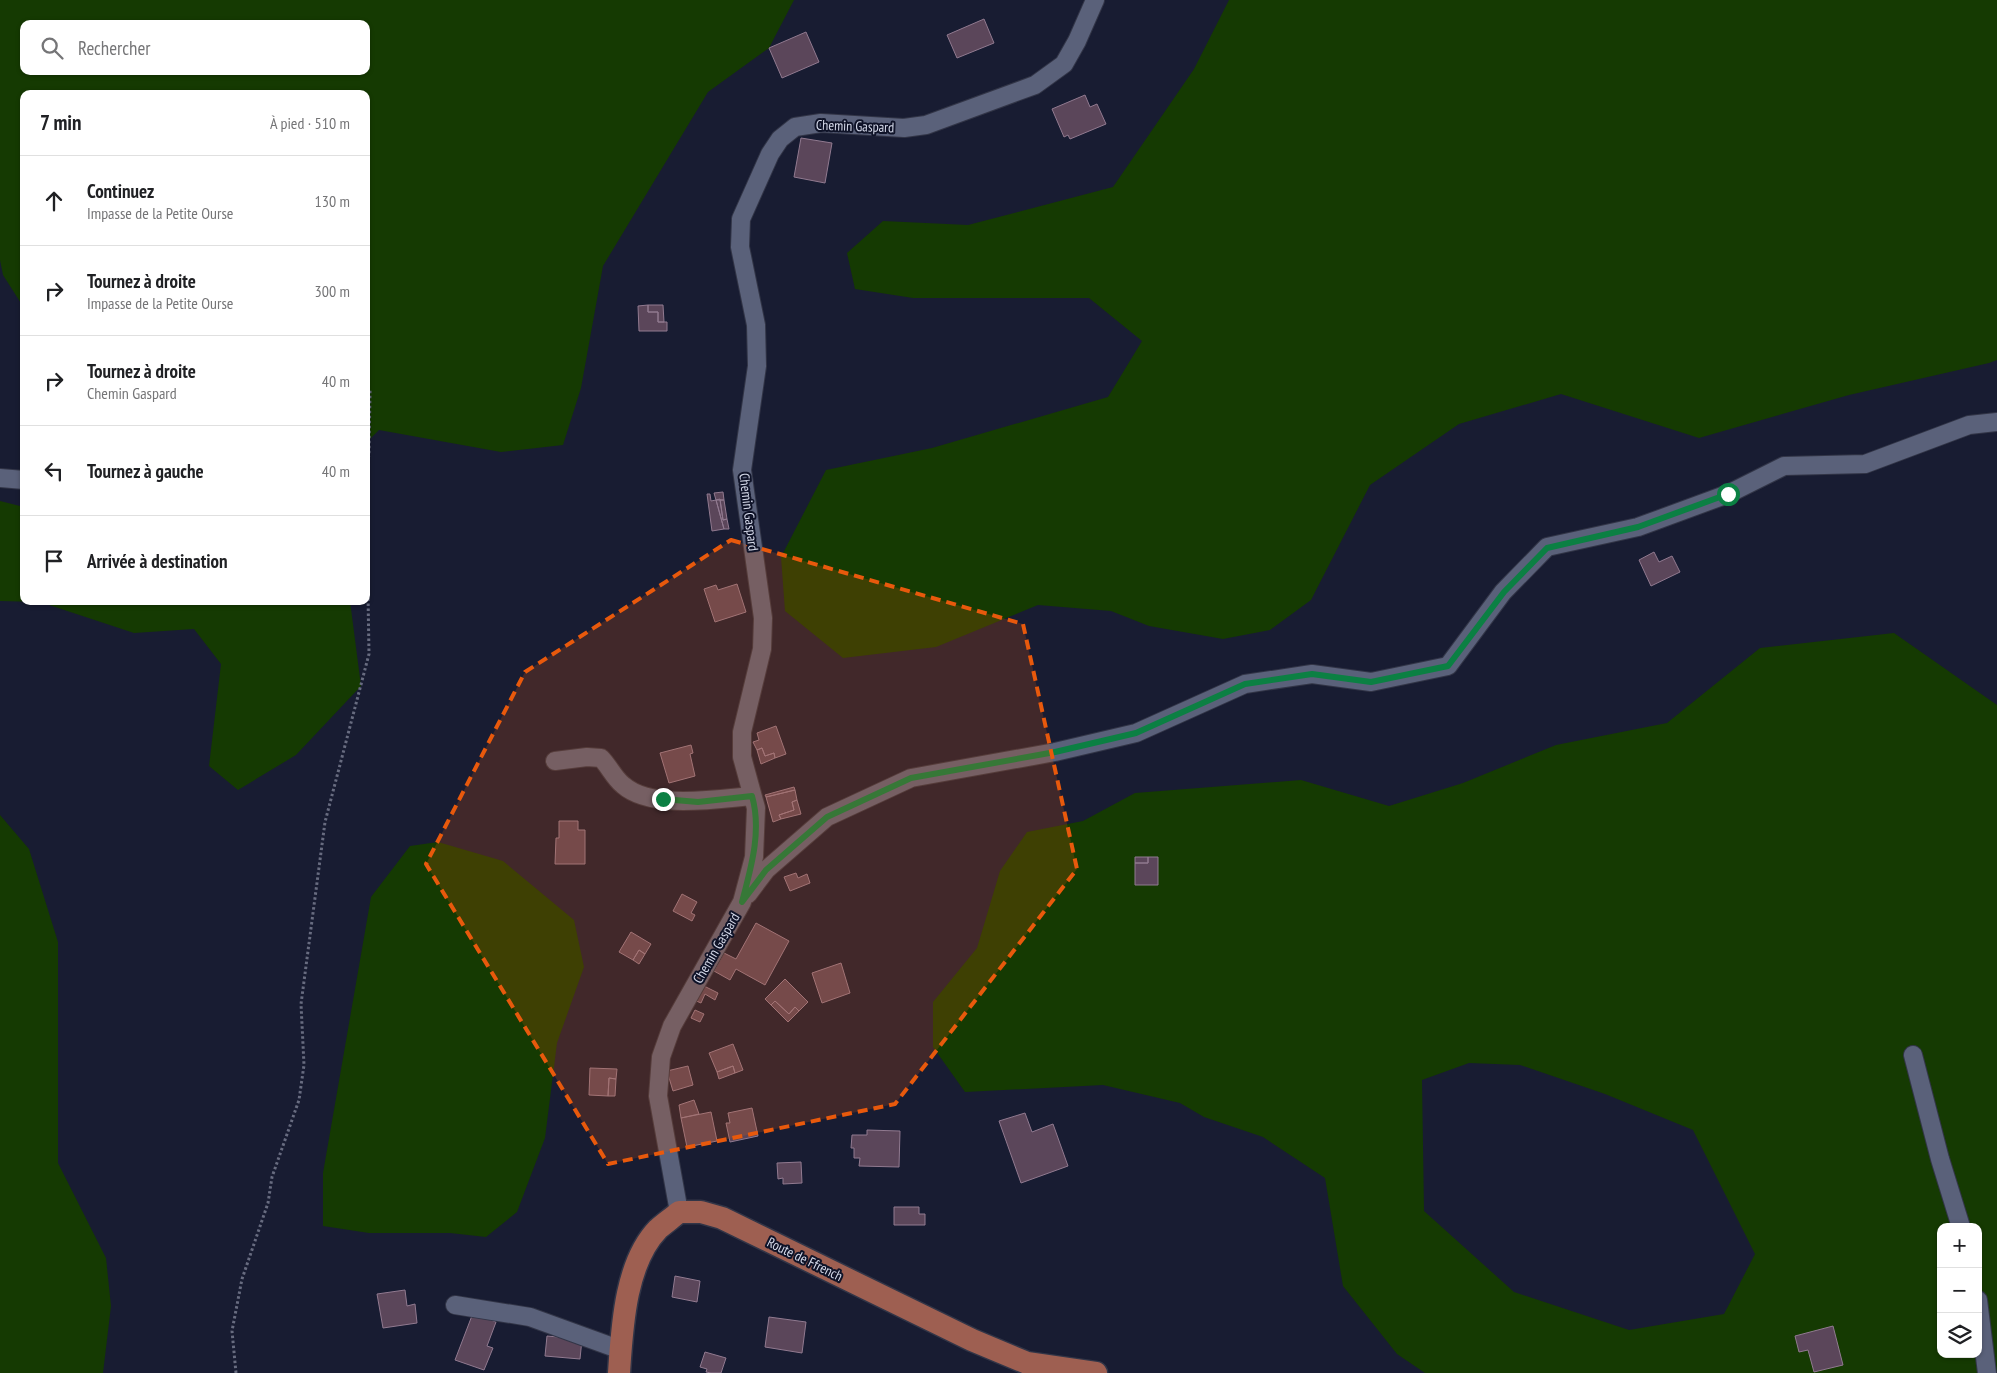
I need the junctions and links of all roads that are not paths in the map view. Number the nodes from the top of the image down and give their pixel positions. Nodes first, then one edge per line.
1 (1095, 0) edge
2 (1997, 422) edge
3 (0, 478) edge
4 (20, 480) edge
5 (555, 761) dead end
6 (752, 796) junction
7 (742, 902) junction
8 (1913, 1055) dead end
9 (679, 1212) junction
10 (1960, 1223) edge
11 (455, 1305) dead end
12 (1980, 1313) edge
13 (621, 1350) junction
14 (619, 1373) edge
15 (1096, 1373) edge
16 (1987, 1373) edge

1 - 6 street, Chemin Gaspard
2 - 7 street
3 - 4 street
5 - 6 street
6 - 7 street, Chemin Gaspard
7 - 9 street, Chemin Gaspard
8 - 10 street
9 - 13 main road
9 - 15 main road, Route de Ffrench
11 - 13 street
12 - 16 street
13 - 14 main road

